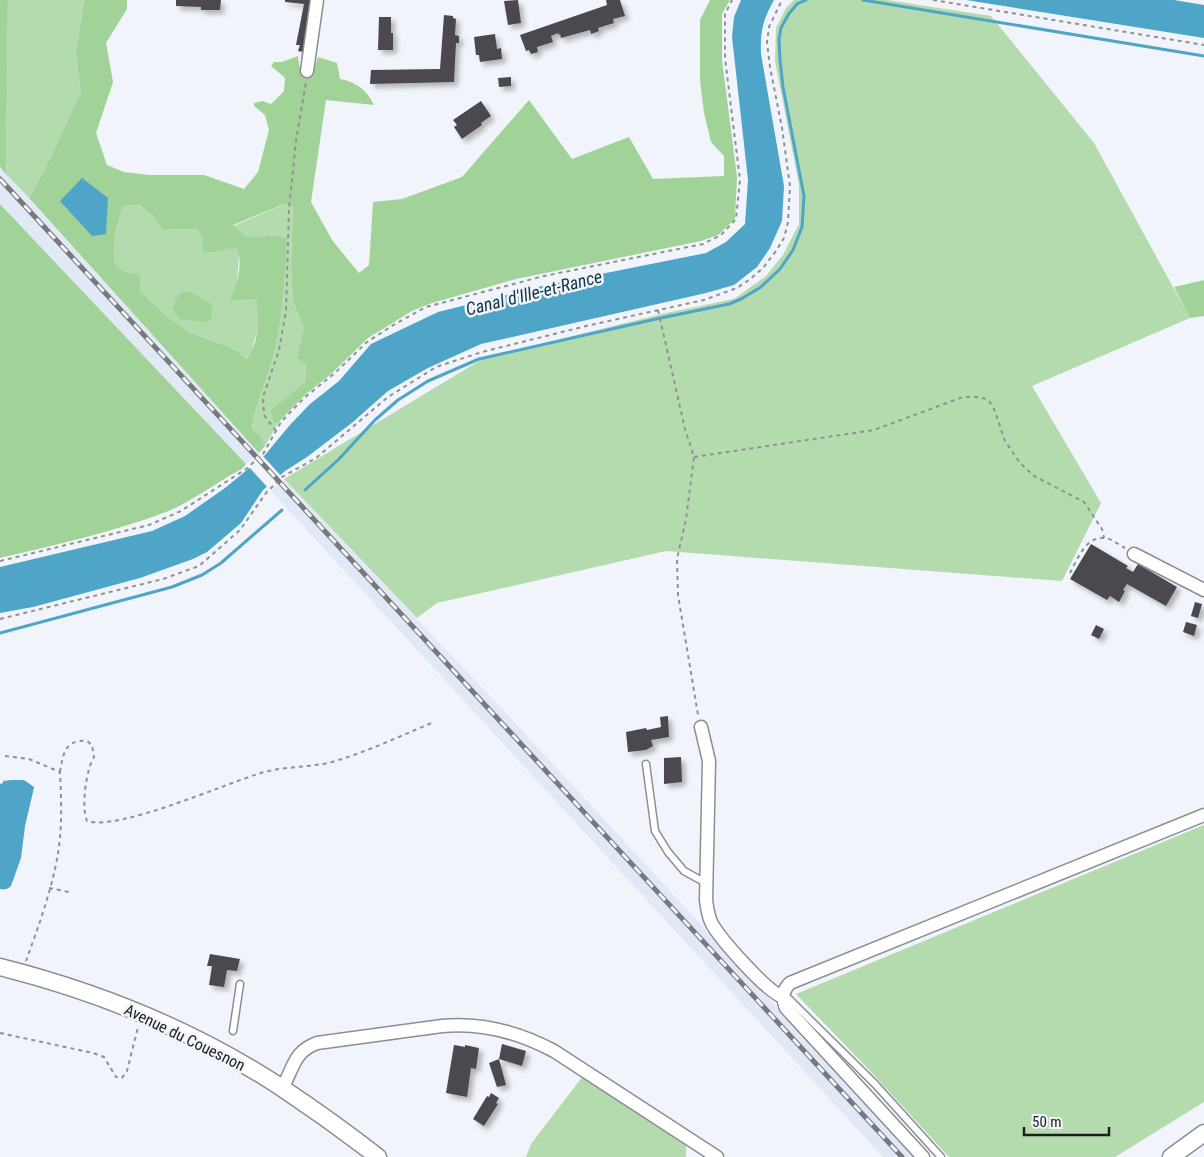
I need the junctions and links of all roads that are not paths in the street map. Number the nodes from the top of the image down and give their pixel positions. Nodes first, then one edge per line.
1 (317, 0) edge
2 (307, 71) road end
3 (1134, 554) road end
4 (1204, 590) edge
5 (701, 727) road end
6 (646, 764) dead end
7 (1204, 815) edge
8 (707, 884) junction
9 (0, 967) edge
10 (240, 984) dead end
11 (783, 998) junction
12 (233, 1031) dead end
13 (282, 1088) junction
14 (1204, 1133) edge
15 (378, 1157) edge
16 (718, 1157) edge
17 (923, 1157) edge
18 (941, 1157) edge
19 (1171, 1157) edge

1 - 2 street
3 - 4 street
5 - 8 street
6 - 8 lane
7 - 11 street
8 - 11 street
9 - 13 street, Avenue du Couesnon
10 - 12 lane
11 - 17 street
11 - 18 lane
13 - 15 street, Avenue du Couesnon
13 - 16 street
14 - 19 street

